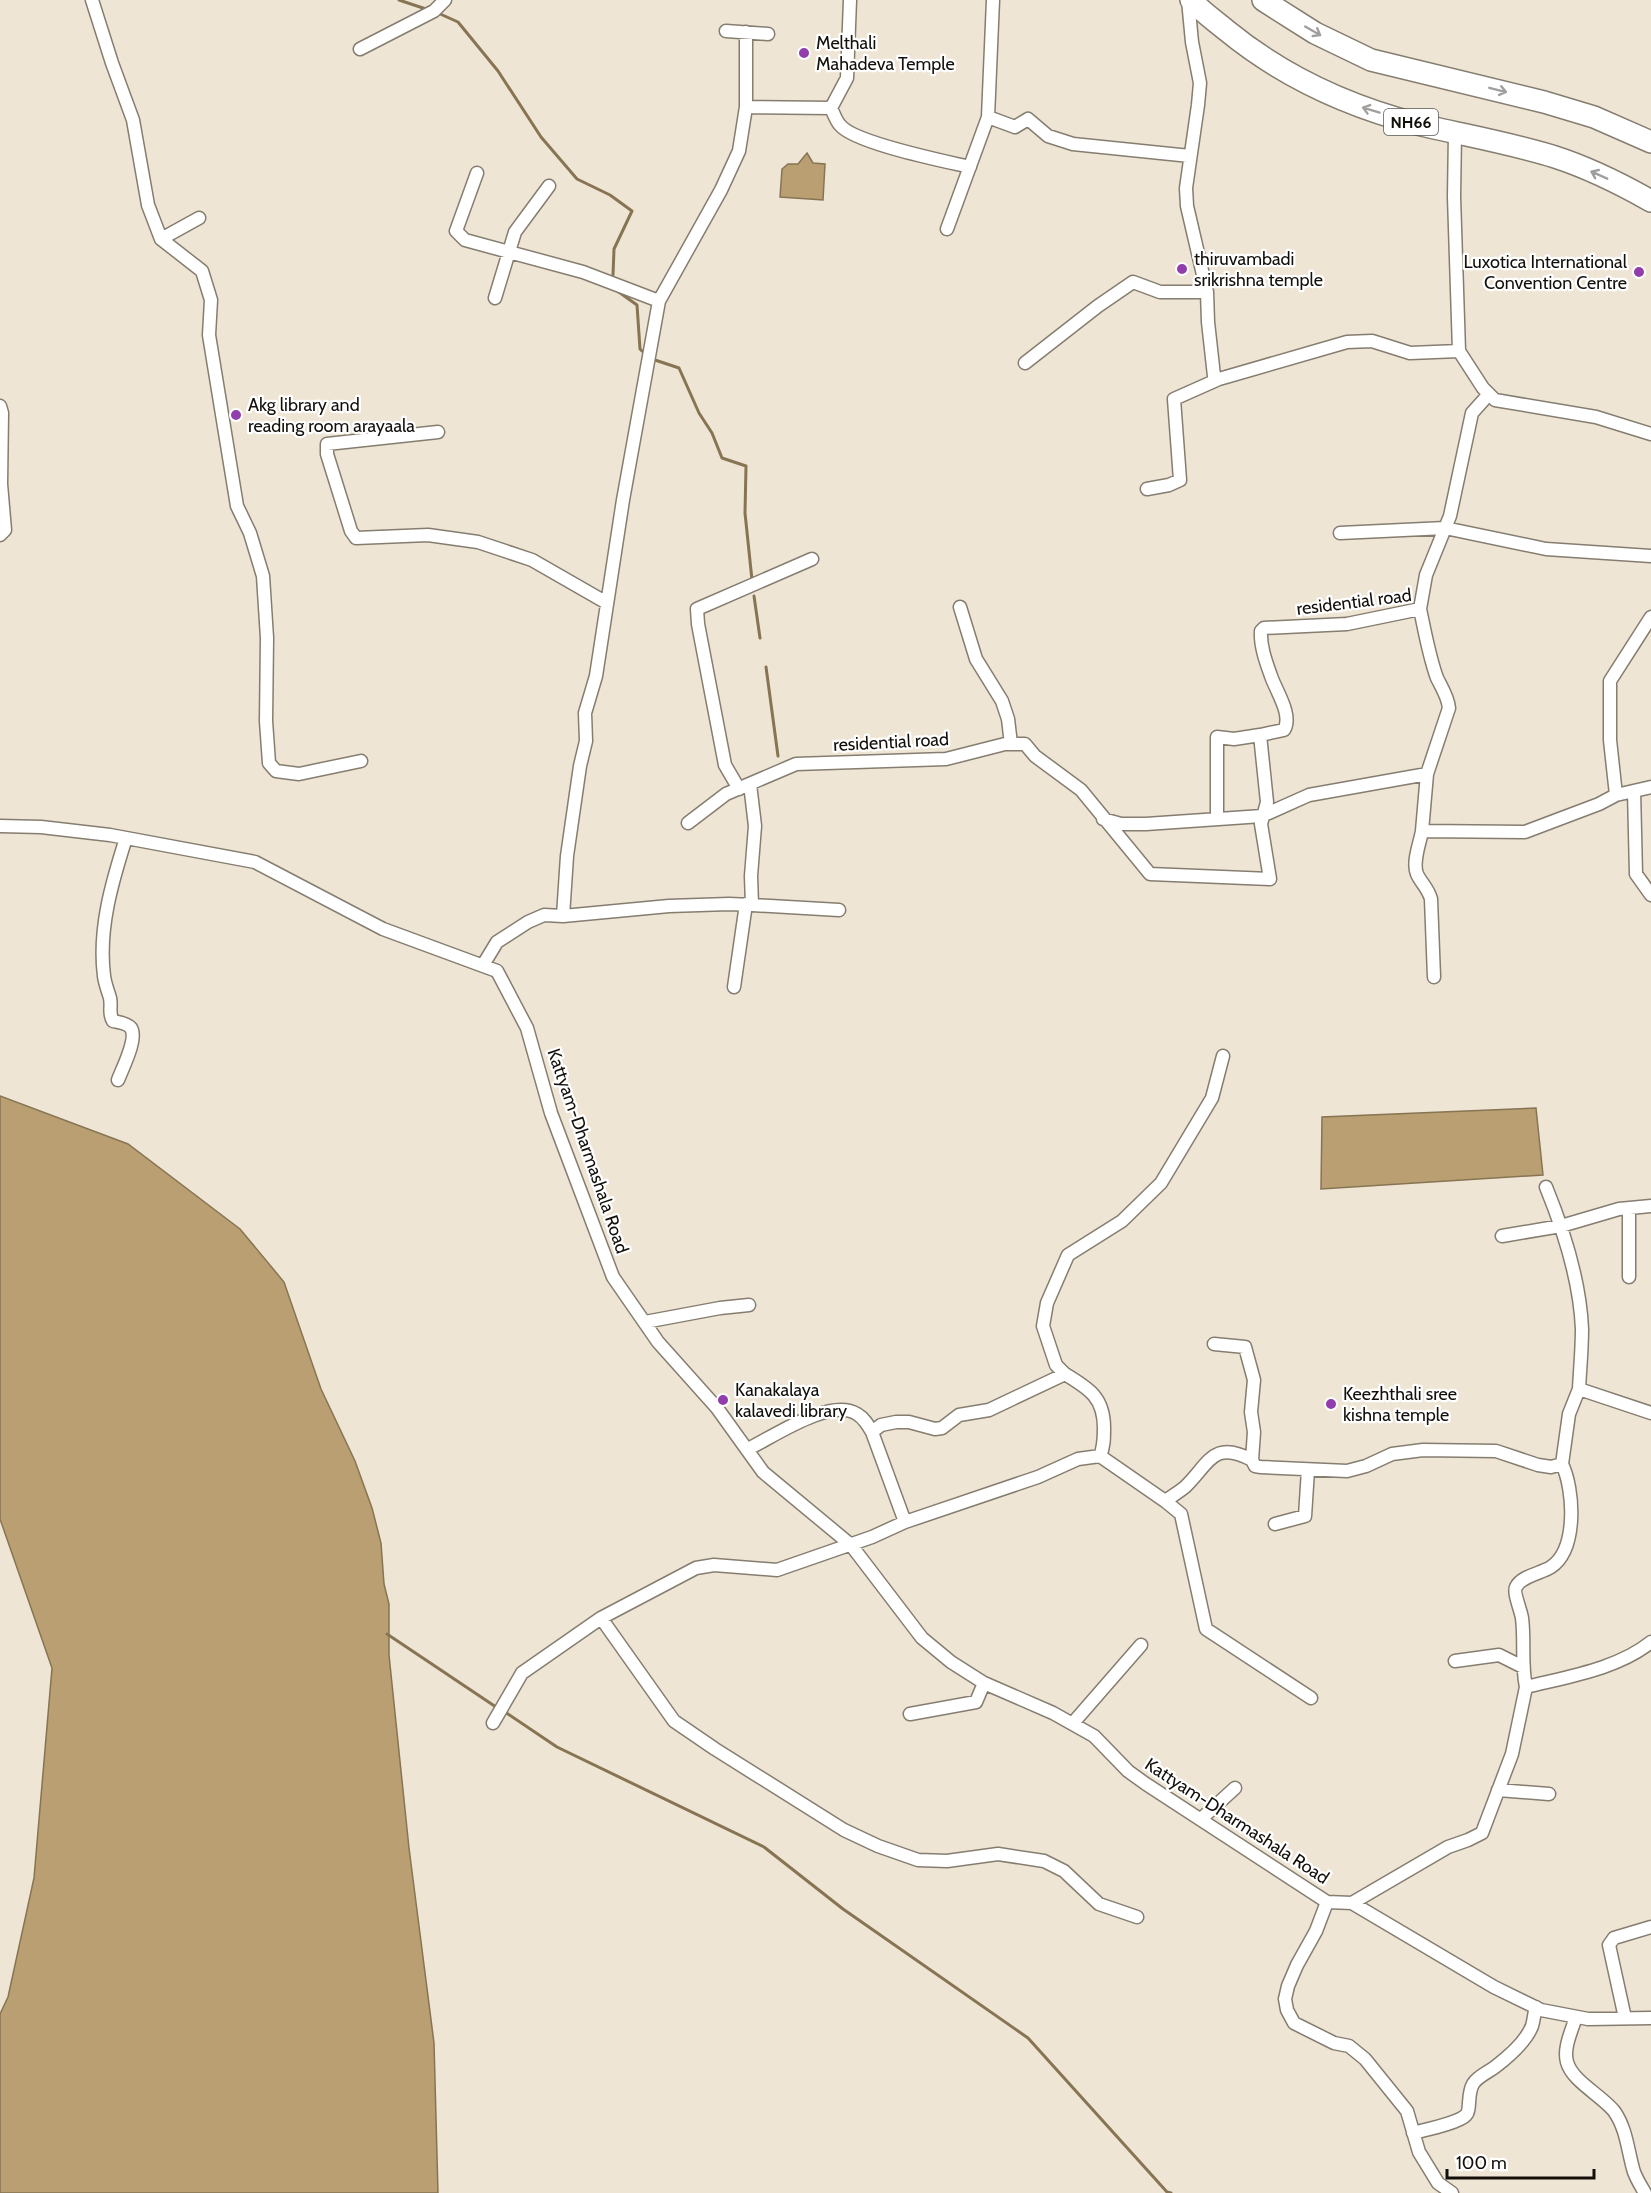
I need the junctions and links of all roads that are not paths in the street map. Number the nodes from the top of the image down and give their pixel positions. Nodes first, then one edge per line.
1 (92, 0) edge
2 (444, 0) edge
3 (849, 0) edge
4 (993, 0) edge
5 (1190, 0) edge
6 (1263, 0) edge
7 (726, 31) dead end
8 (746, 32) junction
9 (768, 34) dead end
10 (360, 49) dead end
11 (746, 107) junction
12 (831, 108) junction
13 (988, 117) junction
14 (1455, 132) junction
15 (1651, 142) edge
16 (1190, 156) junction
17 (970, 167) junction
18 (477, 173) dead end
19 (549, 186) dead end
20 (1651, 201) edge
21 (199, 219) dead end
22 (947, 228) dead end
23 (161, 238) junction
24 (509, 252) junction
25 (1207, 292) junction
26 (495, 298) dead end
27 (659, 301) junction
28 (1460, 351) junction
29 (1025, 363) dead end
30 (1219, 379) junction
31 (1489, 394) junction
32 (0, 406) edge
33 (438, 432) dead end
34 (1651, 434) edge
35 (1147, 489) dead end
36 (1445, 528) junction
37 (1340, 533) dead end
38 (0, 535) edge
39 (1651, 556) edge
40 (812, 559) dead end
41 (607, 603) junction
42 (960, 607) dead end
43 (1420, 609) junction
44 (1651, 617) edge
45 (1260, 735) junction
46 (1011, 744) junction
47 (361, 761) dead end
48 (1427, 774) junction
49 (745, 786) junction
50 (1651, 787) edge
51 (1634, 791) junction
52 (1616, 795) junction
53 (1262, 816) junction
54 (1103, 819) junction
55 (1217, 819) junction
56 (688, 823) dead end
57 (0, 826) edge
58 (1422, 831) junction
59 (126, 838) junction
60 (1651, 895) edge
61 (749, 905) junction
62 (839, 910) dead end
63 (563, 916) junction
64 (483, 965) junction
65 (1434, 977) dead end
66 (734, 987) dead end
67 (1223, 1056) dead end
68 (118, 1080) dead end
69 (1546, 1187) dead end
70 (1651, 1206) edge
71 (1629, 1208) junction
72 (1561, 1226) junction
73 (1502, 1236) dead end
74 (1629, 1277) dead end
75 (749, 1305) dead end
76 (645, 1322) junction
77 (1214, 1344) dead end
78 (1065, 1374) junction
79 (1579, 1389) junction
80 (1651, 1413) edge
81 (872, 1432) junction
82 (748, 1449) junction
83 (1101, 1456) junction
84 (1252, 1460) junction
85 (1562, 1464) junction
86 (1308, 1470) junction
87 (1165, 1501) junction
88 (904, 1522) junction
89 (1275, 1524) dead end
90 (851, 1545) junction
91 (601, 1618) junction
92 (1651, 1642) edge
93 (1141, 1645) dead end
94 (1455, 1661) dead end
95 (1523, 1667) junction
96 (984, 1683) junction
97 (1526, 1687) junction
98 (1311, 1698) dead end
99 (910, 1713) dead end
100 (495, 1719) dead end
101 (1073, 1723) junction
102 (1235, 1788) dead end
103 (1498, 1790) junction
104 (1549, 1794) dead end
105 (1201, 1819) junction
106 (1327, 1902) junction
107 (1352, 1903) junction
108 (1137, 1917) dead end
109 (1651, 1927) edge
110 (1536, 2007) junction
111 (1576, 2017) junction
112 (1625, 2018) junction
113 (1651, 2018) edge
114 (1413, 2133) junction
115 (1452, 2193) edge
116 (1645, 2193) edge

1 - 23 street
2 - 10 street
3 - 12 street
4 - 13 street
14 -> 5 highway, NH66
5 - 16 street
6 -> 15 highway
7 - 8 street
8 - 9 street
8 - 11 street
11 - 12 street
11 - 27 street
12 - 17 street
13 - 16 street
13 - 17 street
20 -> 14 highway, NH66
14 - 28 street
16 - 25 street
17 - 22 street
18 - 24 street
19 - 24 street
21 - 23 street
23 - 47 street
24 - 26 street
24 - 27 street
25 - 29 street
25 - 30 street
27 - 41 street
28 - 30 street
28 - 31 street
30 - 35 street
31 - 34 street
31 - 36 street
32 - 38 street
33 - 41 street
36 - 37 street
36 - 39 street
36 - 43 street
40 - 49 street
41 - 63 street
42 - 46 street
43 - 45 street, residential road
43 - 48 street, residential road
44 - 52 street
45 - 53 street
45 - 55 street
46 - 49 street, residential road
46 - 54 street
48 - 53 street
48 - 58 street, residential road
49 - 56 street, residential road
49 - 61 street
50 - 51 street
51 - 52 street
51 - 60 street
52 - 58 street
53 - 54 street
53 - 55 street
54 - 55 street
57 - 59 street, Kattyam-Dharmashala Road
58 - 65 street, residential road
59 - 64 street, Kattyam-Dharmashala Road
59 - 68 street
61 - 62 street
61 - 63 street
61 - 66 street
63 - 64 street
64 - 76 street, Kattyam-Dharmashala Road
67 - 78 street
69 - 72 street
70 - 71 street
71 - 72 street
71 - 74 street
72 - 73 street
72 - 79 street
75 - 76 street
76 - 82 street, Kattyam-Dharmashala Road
77 - 84 street
78 - 81 street
78 - 83 street
79 - 80 street
79 - 85 street
81 - 82 street
81 - 88 street
82 - 90 street, Kattyam-Dharmashala Road
83 - 87 street
83 - 88 street
84 - 86 street
84 - 87 street
85 - 86 street
85 - 95 street
86 - 89 street
87 - 98 street
88 - 90 street
90 - 91 street
90 - 96 street, Kattyam-Dharmashala Road
91 - 100 street
91 - 108 street
92 - 97 street
93 - 101 street
94 - 95 street
95 - 97 street
96 - 99 street
96 - 101 street, Kattyam-Dharmashala Road
97 - 103 street
101 - 105 street, Kattyam-Dharmashala Road
102 - 105 street
103 - 104 street
103 - 107 street
105 - 106 street, Kattyam-Dharmashala Road
106 - 107 street, Kattyam-Dharmashala Road
106 - 114 street
107 - 110 street, Kattyam-Dharmashala Road
109 - 112 street
110 - 111 street, Kattyam-Dharmashala Road
110 - 114 street
111 - 112 street, Kattyam-Dharmashala Road
111 - 116 street
112 - 113 street, Kattyam-Dharmashala Road
114 - 115 street

